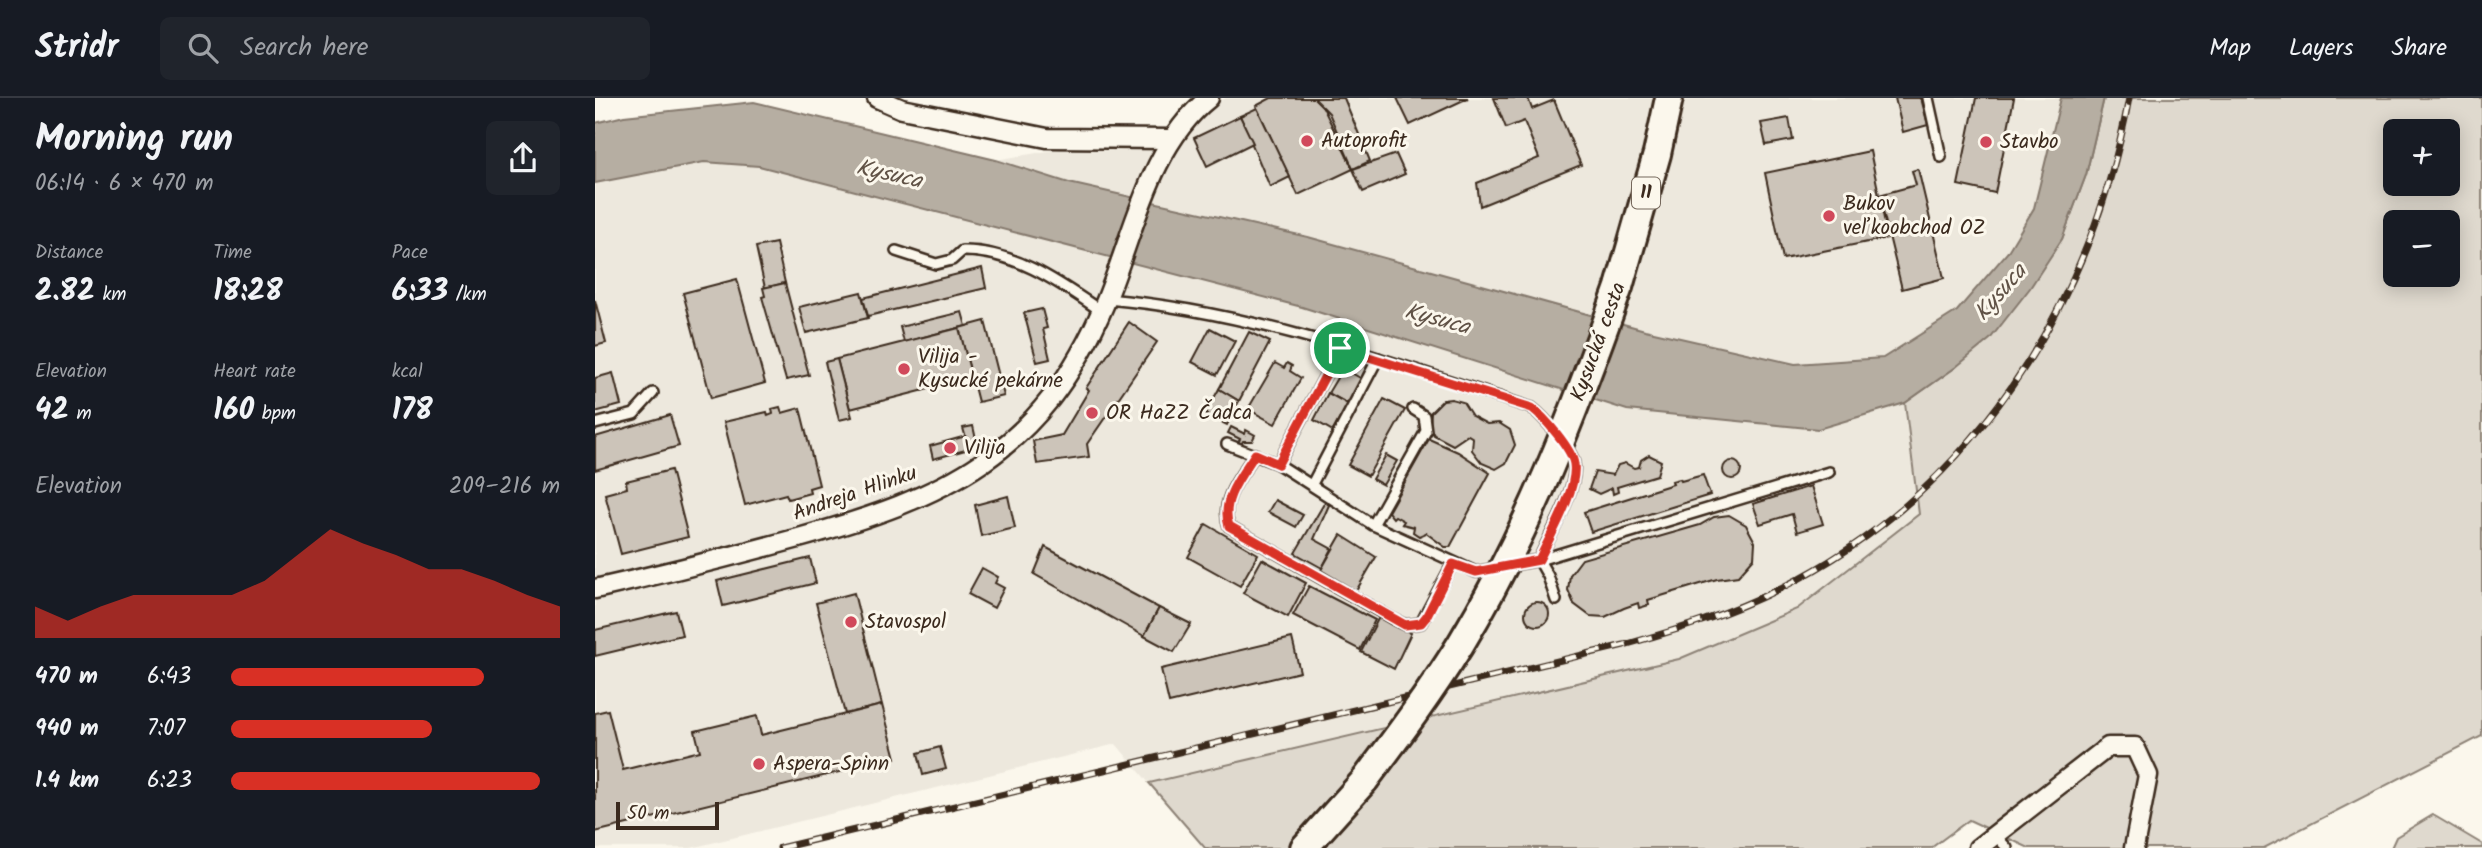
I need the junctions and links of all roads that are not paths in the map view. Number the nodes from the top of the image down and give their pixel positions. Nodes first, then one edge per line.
1 (877, 98) edge
2 (1209, 98) edge
3 (1669, 98) edge
4 (1928, 98) edge
5 (1171, 139) junction
6 (1941, 158) dead end
7 (896, 251) dead end
8 (1104, 305) junction
9 (1340, 348) junction
10 (1378, 358) junction
11 (653, 393) dead end
12 (1413, 409) dead end
13 (595, 424) edge
14 (1227, 444) dead end
15 (1255, 454) junction
16 (1278, 464) junction
17 (1829, 471) dead end
18 (1312, 484) junction
19 (1373, 525) junction
20 (1539, 560) junction
21 (1453, 564) junction
22 (595, 589) edge
23 (1556, 600) dead end
24 (2001, 841) edge
25 (1304, 848) edge
26 (1977, 848) edge
27 (2134, 848) edge

1 - 5 street
2 - 5 street, Andreja Hlinku
3 - 25 main road, Kysucká cesta / 11, bridge
4 - 6 lane
5 - 8 street, Andreja Hlinku
7 - 8 lane
8 - 9 lane
8 - 22 street, Andreja Hlinku
9 - 10 lane
9 - 16 lane
10 - 18 lane
10 - 20 lane
11 - 13 lane
12 - 19 lane
14 - 15 lane
15 - 16 lane
15 - 21 lane
16 - 18 lane
17 - 20 lane
18 - 19 lane
19 - 21 lane
20 - 21 lane
20 - 23 lane
24 - 26 street
24 - 27 street

